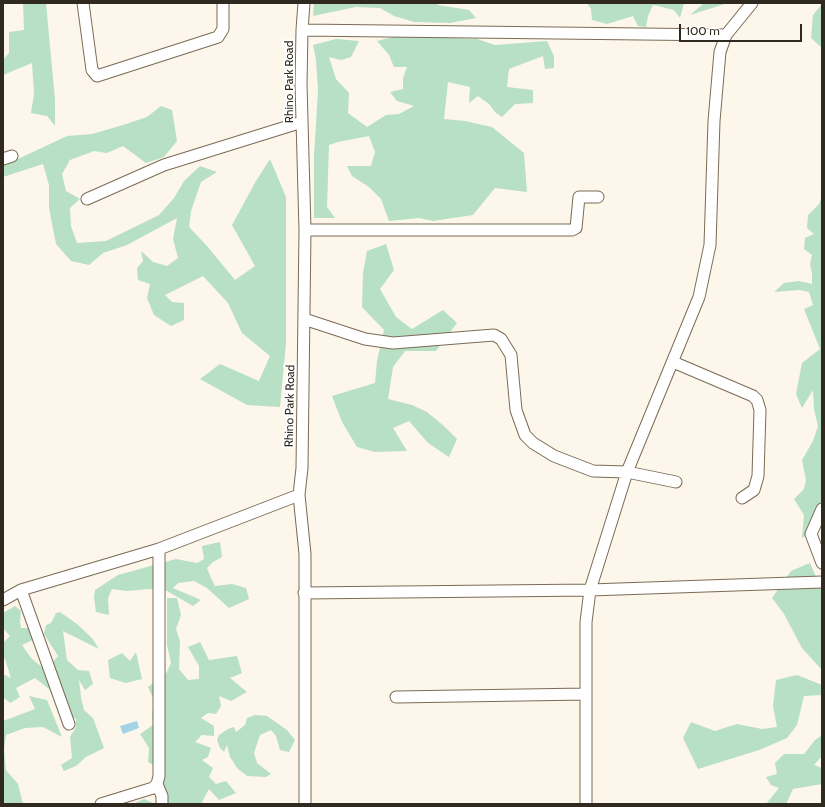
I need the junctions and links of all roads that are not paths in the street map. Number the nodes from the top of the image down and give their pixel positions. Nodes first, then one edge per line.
1 (83, 3) edge
2 (223, 3) edge
3 (304, 3) edge
4 (752, 3) edge
5 (302, 30) junction
6 (726, 35) junction
7 (302, 122) junction
8 (598, 196) dead end
9 (87, 199) dead end
10 (305, 230) junction
11 (304, 319) junction
12 (673, 362) junction
13 (627, 472) junction
14 (676, 482) dead end
15 (299, 495) junction
16 (742, 498) dead end
17 (822, 510) edge
18 (159, 549) junction
19 (822, 563) edge
20 (822, 582) edge
21 (21, 590) junction
22 (590, 590) junction
23 (304, 593) junction
24 (3, 600) edge
25 (586, 694) junction
26 (396, 697) dead end
27 (69, 724) dead end
28 (157, 784) junction
29 (102, 804) edge
30 (162, 804) edge
31 (304, 804) edge
32 (586, 804) edge

1 - 2 street
3 - 5 street, Rhino Park Road
4 - 6 street
5 - 6 street
5 - 7 street, Rhino Park Road
6 - 12 street
7 - 9 street
7 - 10 street, Rhino Park Road
8 - 10 street
10 - 11 street, Rhino Park Road
11 - 13 street
11 - 15 street, Rhino Park Road
12 - 13 street
12 - 16 street
13 - 14 street
13 - 22 street
15 - 18 street
15 - 23 street, Rhino Park Road
17 - 19 street
18 - 21 street
18 - 28 street
20 - 22 street
21 - 24 street
21 - 27 street
22 - 23 street
22 - 25 street
23 - 31 street, Rhino Park Road
25 - 26 street
25 - 32 street
28 - 29 street
28 - 30 street

